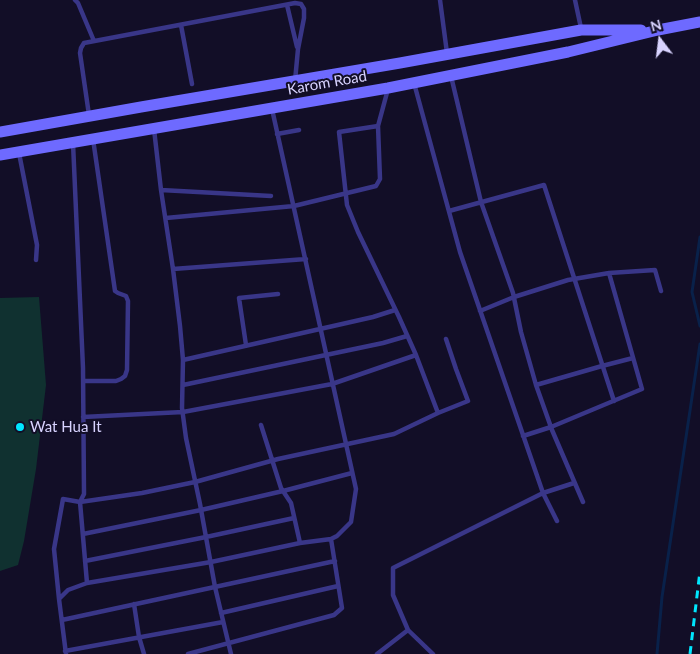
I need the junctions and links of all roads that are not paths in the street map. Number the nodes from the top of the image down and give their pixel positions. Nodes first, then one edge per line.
1 (75, 0) edge
2 (440, 0) edge
3 (575, 0) edge
4 (303, 2) edge
5 (287, 5) junction
6 (700, 22) edge
7 (181, 25) junction
8 (581, 30) junction
9 (658, 30) junction
10 (94, 41) junction
11 (298, 49) junction
12 (447, 55) junction
13 (451, 75) junction
14 (295, 81) junction
15 (414, 82) junction
16 (192, 84) dead end
17 (388, 88) junction
18 (272, 108) junction
19 (378, 126) junction
20 (91, 127) junction
21 (154, 128) junction
22 (299, 130) dead end
23 (0, 132) edge
24 (277, 134) junction
25 (73, 142) junction
26 (19, 152) junction
27 (0, 155) edge
28 (162, 190) junction
29 (346, 194) junction
30 (271, 196) dead end
31 (481, 202) junction
32 (294, 206) junction
33 (449, 211) junction
34 (166, 218) junction
35 (306, 259) junction
36 (36, 260) dead end
37 (173, 269) junction
38 (609, 273) junction
39 (574, 279) junction
40 (661, 291) dead end
41 (278, 294) dead end
42 (514, 297) junction
43 (395, 310) junction
44 (480, 311) junction
45 (320, 328) junction
46 (408, 336) junction
47 (446, 339) dead end
48 (246, 345) junction
49 (326, 355) junction
50 (416, 355) junction
51 (633, 358) junction
52 (183, 360) junction
53 (602, 366) junction
54 (83, 381) junction
55 (332, 384) junction
56 (183, 385) junction
57 (536, 385) junction
58 (614, 401) junction
59 (183, 412) junction
60 (438, 413) junction
61 (83, 417) junction
62 (261, 425) dead end
63 (551, 427) junction
64 (523, 436) junction
65 (346, 445) junction
66 (272, 461) junction
67 (352, 473) junction
68 (195, 482) junction
69 (574, 483) junction
70 (283, 491) junction
71 (542, 493) junction
72 (80, 502) junction
73 (583, 502) dead end
74 (201, 510) junction
75 (294, 518) junction
76 (557, 521) dead end
77 (83, 534) junction
78 (206, 537) junction
79 (332, 539) junction
80 (300, 543) junction
81 (85, 561) junction
82 (335, 561) junction
83 (211, 562) junction
84 (87, 583) junction
85 (338, 586) junction
86 (215, 587) junction
87 (59, 599) junction
88 (134, 604) junction
89 (221, 613) junction
90 (62, 620) junction
91 (223, 622) junction
92 (408, 630) junction
93 (139, 637) junction
94 (228, 643) junction
95 (66, 652) edge
96 (144, 654) edge
97 (188, 654) edge
98 (231, 654) edge
99 (376, 654) edge
100 (433, 654) edge

1 - 10 lane
2 - 12 lane
3 - 8 lane
4 - 5 lane
4 - 11 lane
5 - 7 lane
5 - 11 lane
6 - 9 main road, Karom Road
7 - 10 lane
7 - 16 lane
8 - 9 main road, Karom Road
8 - 12 main road, Karom Road
9 - 13 main road, Karom Road
10 - 20 lane
11 - 14 lane
12 - 13 main road
12 - 14 main road, Karom Road
13 - 15 main road, Karom Road
13 - 31 lane
14 - 20 main road, Karom Road
15 - 17 main road, Karom Road
15 - 33 lane
17 - 18 main road, Karom Road
17 - 19 lane
18 - 21 main road, Karom Road
18 - 24 lane
19 - 29 lane
19 - 29 lane
20 - 21 main road, Karom Road
20 - 23 main road, Karom Road
20 - 25 main road, Karom Road
20 - 54 lane
21 - 28 lane
22 - 24 lane
24 - 32 lane
25 - 26 main road, Karom Road
25 - 54 lane
26 - 27 main road, Karom Road
26 - 36 lane
28 - 30 lane
28 - 34 lane
29 - 32 lane
29 - 43 lane
31 - 33 lane
31 - 39 lane
31 - 42 lane
32 - 34 lane
32 - 35 lane
33 - 44 lane
34 - 37 lane
35 - 37 lane
35 - 45 lane
37 - 52 lane
38 - 39 lane
38 - 40 lane
38 - 51 lane
39 - 42 lane
39 - 53 lane
41 - 48 lane
42 - 44 lane
42 - 57 lane
43 - 45 lane
43 - 46 lane
44 - 64 lane
45 - 48 lane
45 - 49 lane
46 - 49 lane
46 - 50 lane
47 - 60 lane
48 - 52 lane
49 - 55 lane
49 - 56 lane
50 - 55 lane
50 - 60 lane
51 - 53 lane
51 - 58 lane
52 - 56 lane
53 - 57 lane
53 - 58 lane
54 - 61 lane
55 - 59 lane
55 - 65 lane
56 - 59 lane
57 - 63 lane
58 - 63 lane
59 - 61 lane
59 - 68 lane
60 - 65 lane
61 - 72 lane
62 - 66 lane
63 - 64 lane
63 - 69 lane
64 - 71 lane
65 - 66 lane
65 - 67 lane
66 - 68 lane
66 - 70 lane
67 - 70 lane
67 - 79 lane
68 - 72 lane
68 - 74 lane
69 - 71 lane
69 - 73 lane
70 - 74 lane
70 - 75 lane
71 - 76 lane
71 - 92 lane
72 - 77 lane
72 - 87 lane
74 - 77 lane
74 - 78 lane
75 - 78 lane
75 - 80 lane
77 - 81 lane
78 - 81 lane
78 - 83 lane
79 - 80 lane
79 - 82 lane
80 - 83 lane
81 - 84 lane
82 - 85 lane
82 - 86 lane
83 - 84 lane
83 - 86 lane
84 - 87 lane
85 - 89 lane
85 - 94 lane
86 - 88 lane
86 - 89 lane
87 - 90 lane
88 - 90 lane
88 - 93 lane
89 - 91 lane
90 - 95 lane
91 - 93 lane
91 - 94 lane
92 - 99 lane
92 - 100 lane
93 - 95 lane
93 - 96 lane
94 - 97 lane
94 - 98 lane

